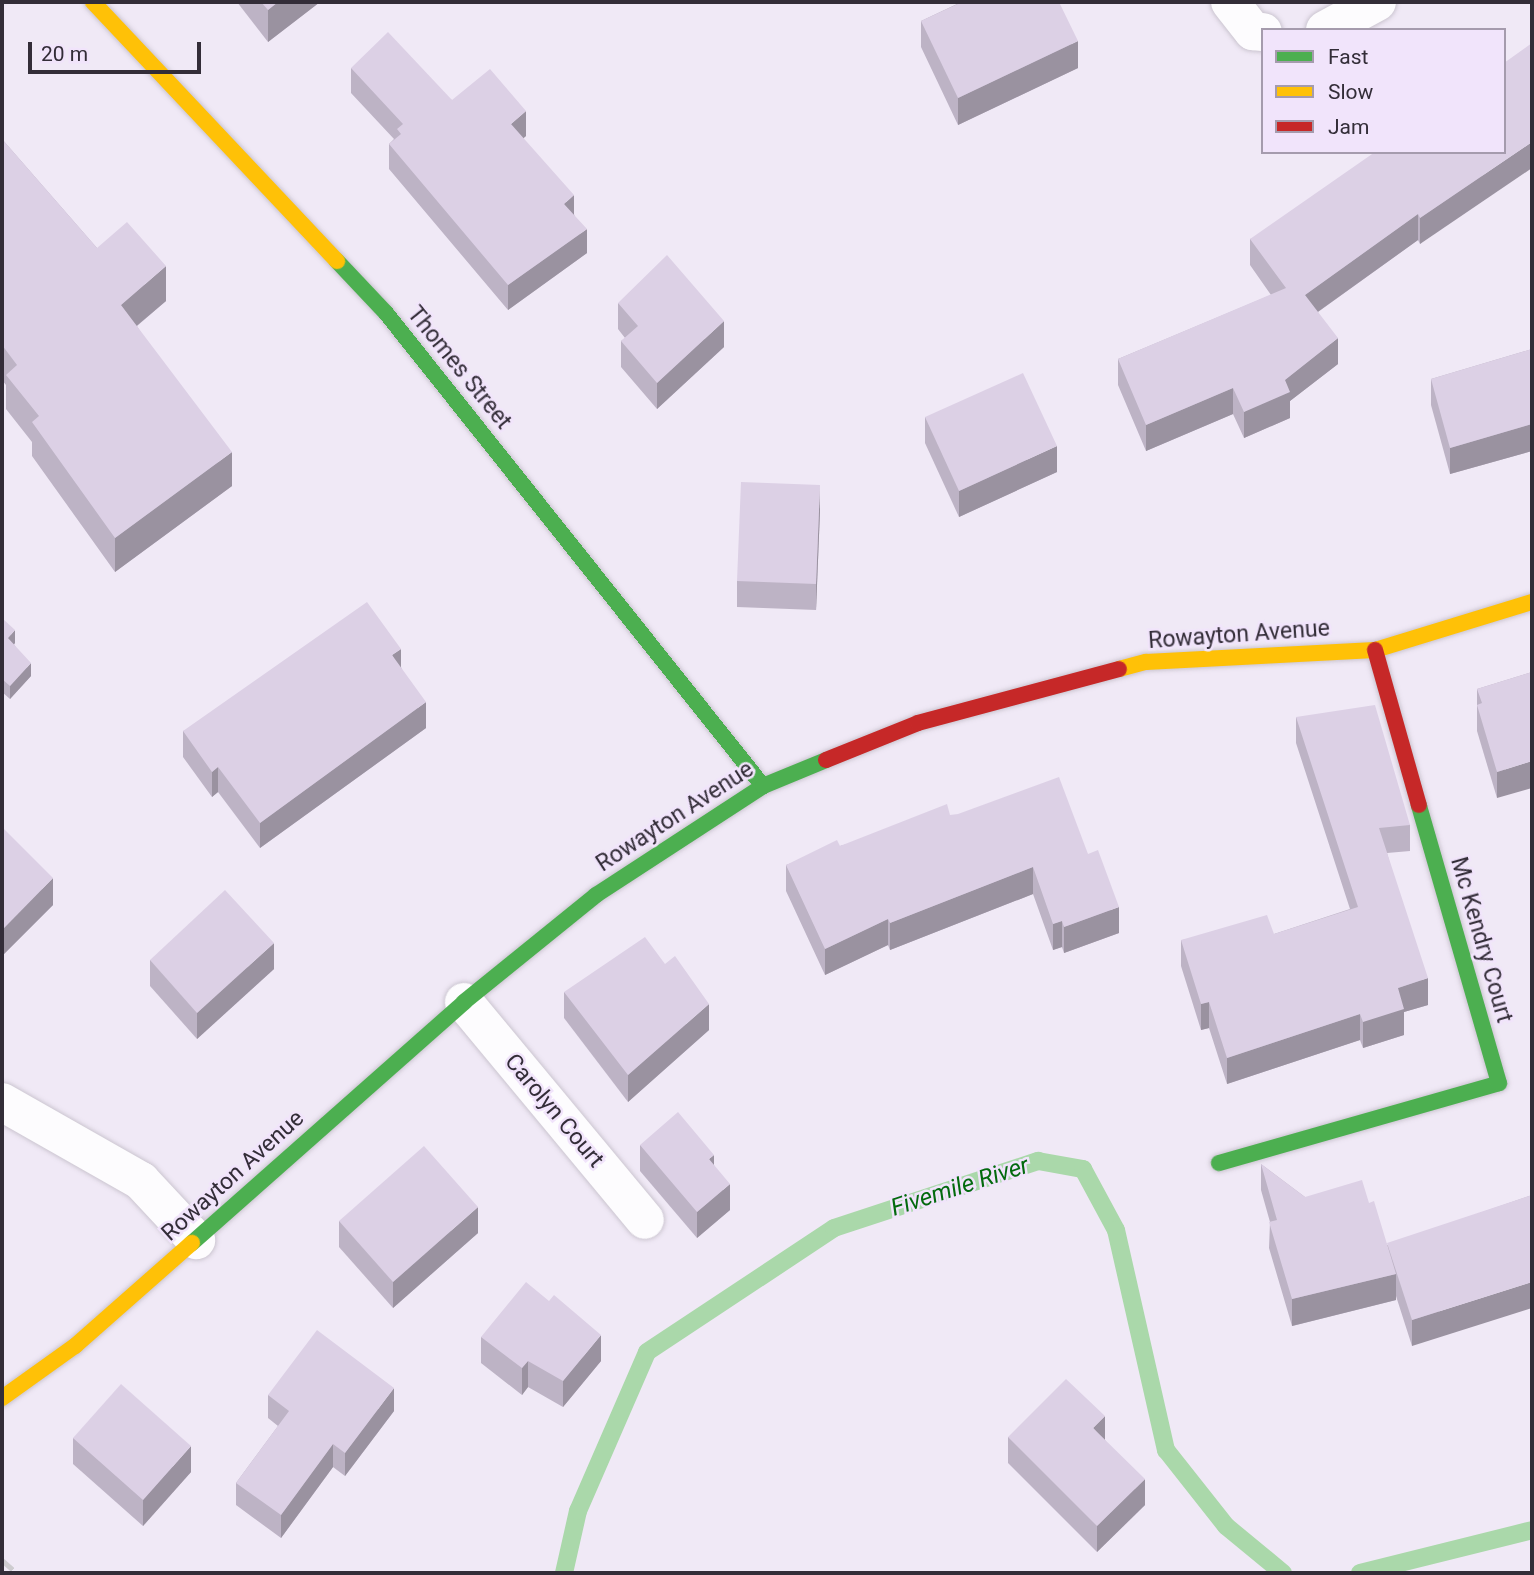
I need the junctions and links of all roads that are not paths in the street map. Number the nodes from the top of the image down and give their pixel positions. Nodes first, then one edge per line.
1 (93, 2) edge
2 (1377, 2) edge
3 (1329, 28) edge
4 (1532, 602) edge
5 (1375, 650) junction
6 (763, 786) junction
7 (464, 1002) junction
8 (2, 1102) edge
9 (1219, 1163) dead end
10 (645, 1220) dead end
11 (196, 1240) junction
12 (2, 1398) edge

1 - 6 street, Thomes Street
2 - 3 street
4 - 5 street, Rowayton Avenue
5 - 6 street, Rowayton Avenue
5 - 9 street, Mc Kendry Court
6 - 7 street, Rowayton Avenue
7 - 10 street, Carolyn Court
7 - 11 street, Rowayton Avenue
8 - 11 street
11 - 12 street, Rowayton Avenue

